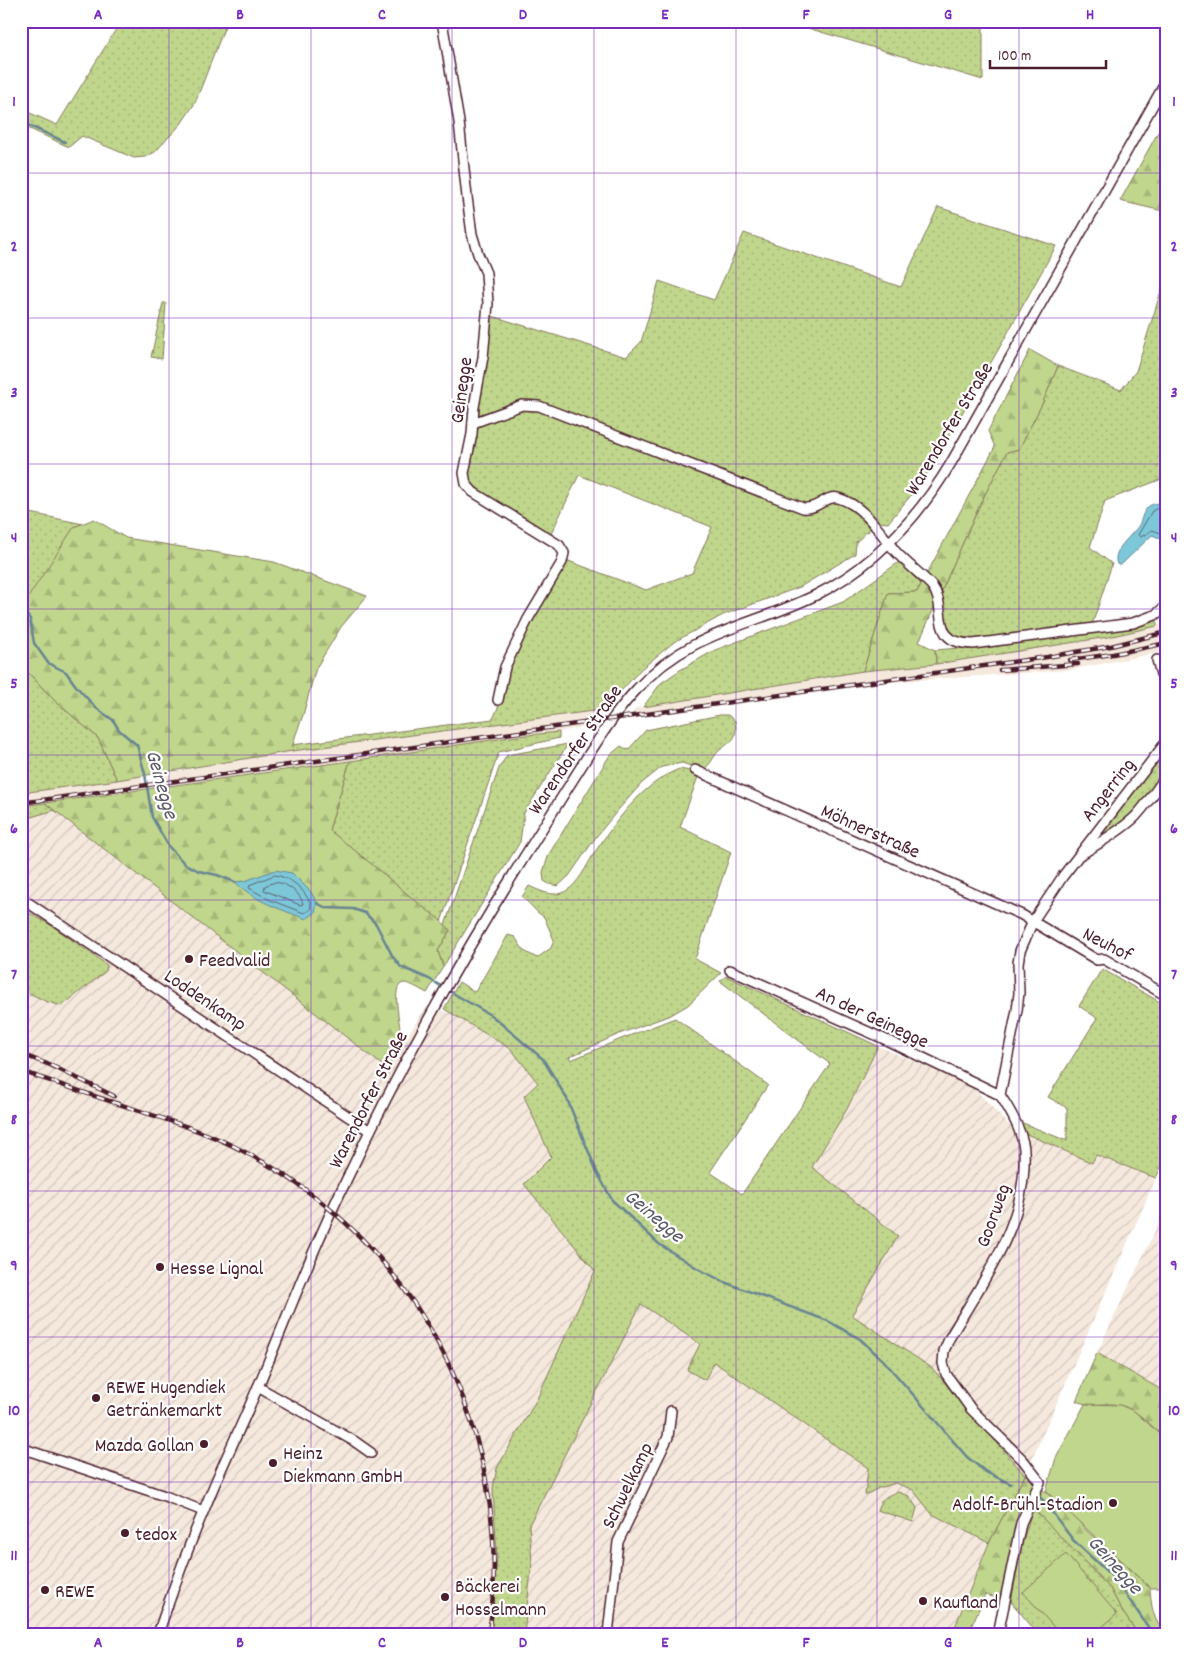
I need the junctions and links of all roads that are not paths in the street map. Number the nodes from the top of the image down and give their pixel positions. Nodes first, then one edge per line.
1 (442, 21) edge
2 (1167, 80) edge
3 (474, 407) junction
4 (488, 416) junction
5 (473, 423) junction
6 (889, 543) junction
7 (1167, 605) edge
8 (1158, 660) dead end
9 (1167, 684) edge
10 (498, 700) dead end
11 (1167, 741) edge
12 (696, 770) dead end
13 (1167, 775) edge
14 (1076, 858) junction
15 (21, 898) edge
16 (1033, 921) junction
17 (730, 970) dead end
18 (1167, 996) edge
19 (1000, 1095) junction
20 (370, 1131) junction
21 (258, 1387) junction
22 (670, 1411) dead end
23 (21, 1448) edge
24 (371, 1453) dead end
25 (203, 1511) junction
26 (158, 1634) edge
27 (608, 1634) edge
28 (998, 1634) edge

1 - 3 street, Geinegge
2 - 6 street, Warendorfer Straße
3 - 4 street
3 - 5 street, Geinegge
4 - 5 street
4 - 6 street
5 - 10 street, Geinegge
6 - 7 street
6 - 20 street, Warendorfer Straße
8 - 9 street
11 - 14 street, Angerring
12 - 16 street, Möhnerstraße
13 - 14 street, Angerring
14 - 16 street, Angerring
15 - 20 street, Loddenkamp
16 - 18 street, Neuhof
16 - 19 street
17 - 19 street, An der Geinegge
19 - 28 street, Goorweg
20 - 21 street, Warendorfer Straße
21 - 24 street
21 - 25 street, Warendorfer Straße
22 - 27 street, Schwelkamp
23 - 25 street
25 - 26 street, Warendorfer Straße

